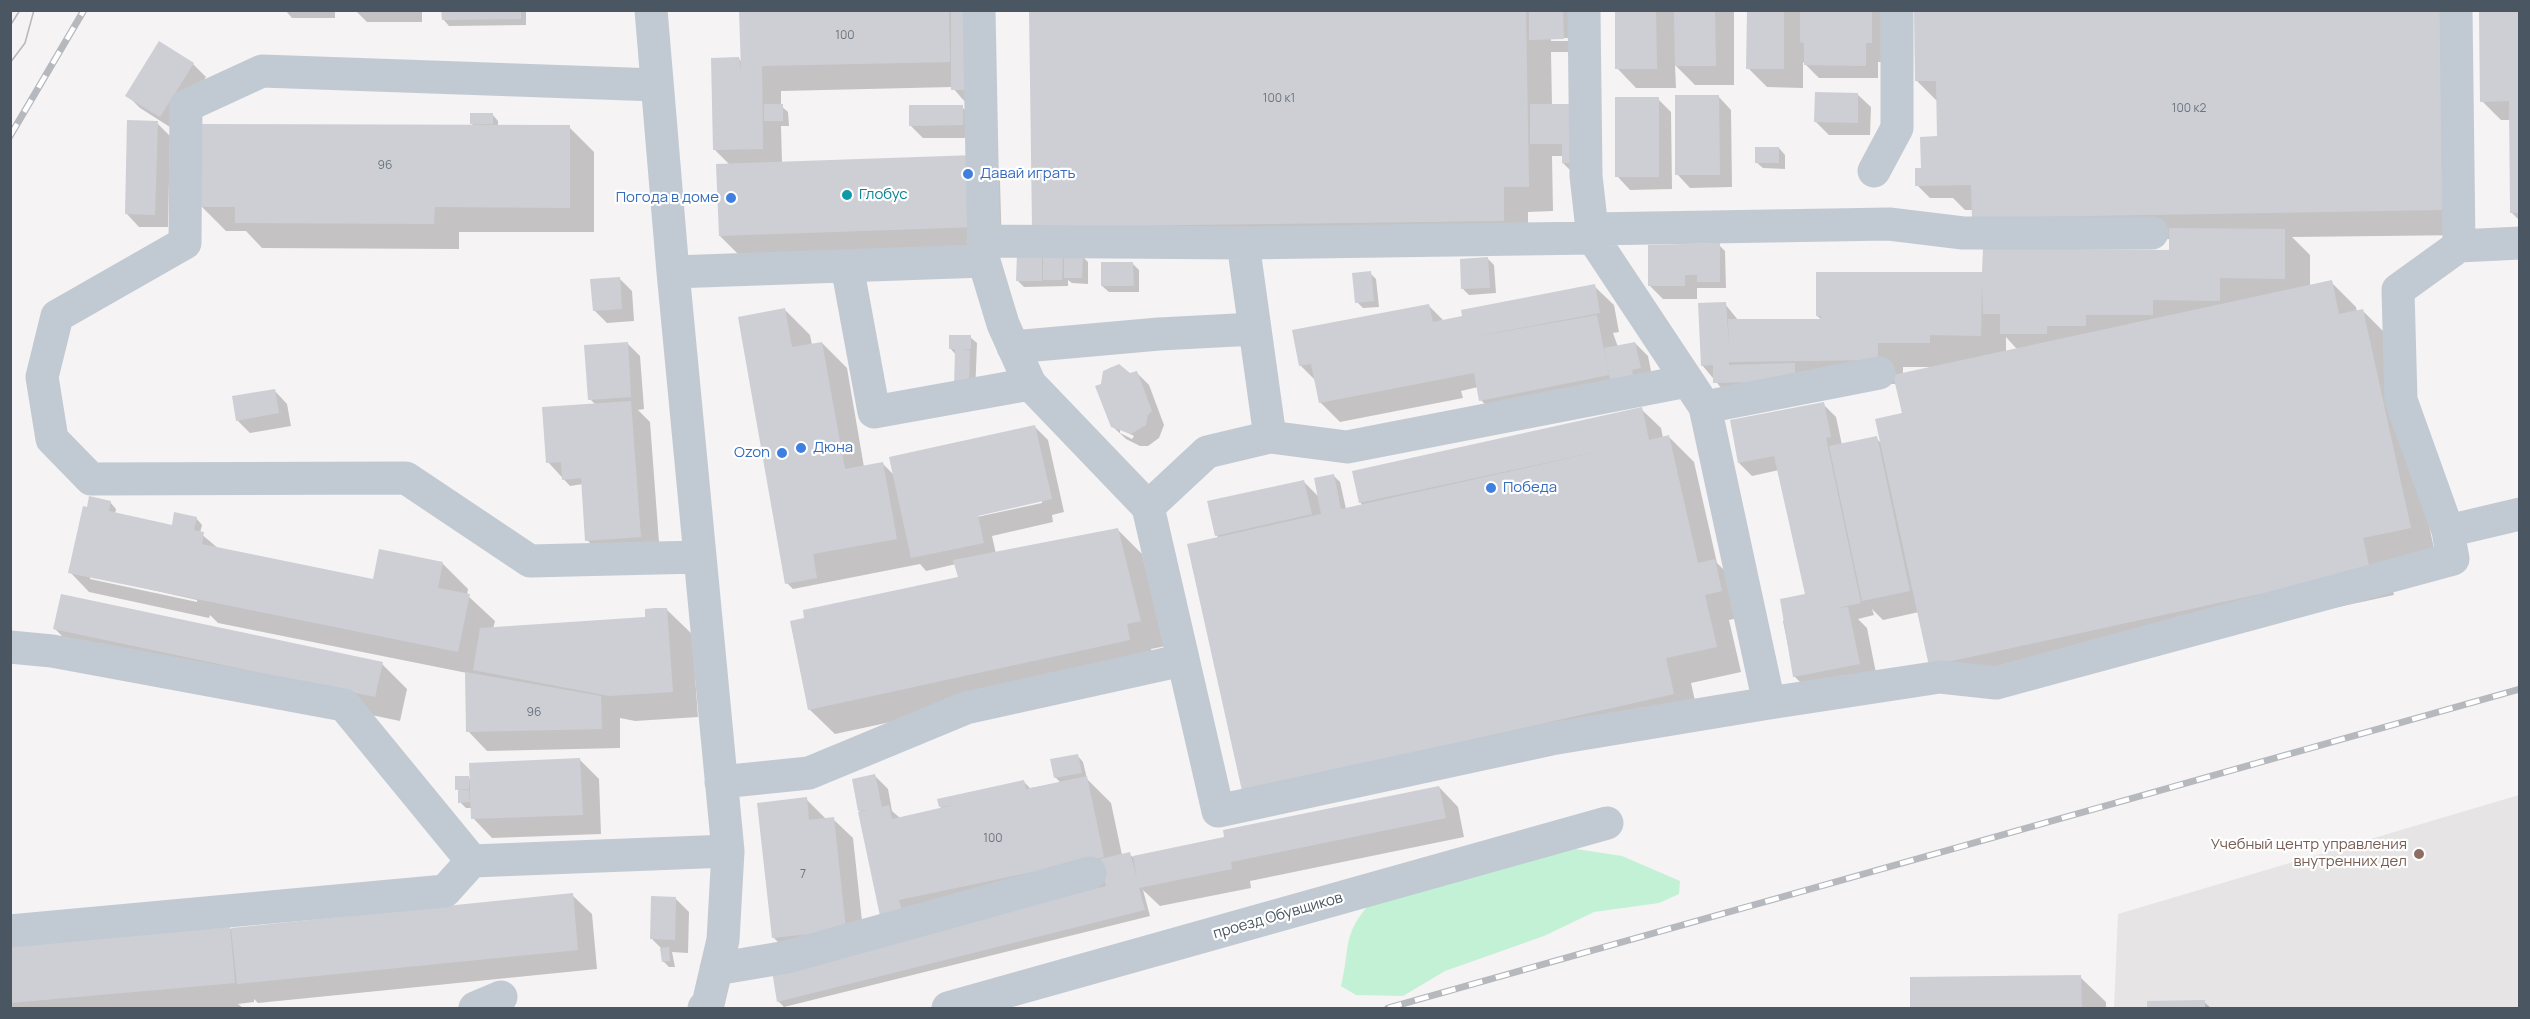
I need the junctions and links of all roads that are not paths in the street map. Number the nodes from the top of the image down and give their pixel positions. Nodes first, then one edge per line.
1 (651, 10) edge
2 (979, 10) edge
3 (1584, 10) edge
4 (1897, 10) edge
5 (2456, 10) edge
6 (657, 85) junction
7 (1874, 171) dead end
8 (1592, 233) junction
9 (2152, 233) dead end
10 (1243, 243) junction
11 (2520, 243) edge
12 (2458, 246) junction
13 (983, 251) junction
14 (847, 266) junction
15 (673, 272) junction
16 (1255, 329) junction
17 (1014, 346) junction
18 (1879, 373) dead end
19 (1030, 384) junction
20 (1696, 394) junction
21 (1270, 437) junction
22 (1148, 507) junction
23 (2520, 514) edge
24 (2448, 531) junction
25 (700, 557) junction
26 (10, 647) edge
27 (1184, 660) junction
28 (1769, 703) junction
29 (722, 782) junction
30 (1607, 823) dead end
31 (728, 851) junction
32 (472, 861) junction
33 (1090, 873) dead end
34 (10, 931) edge
35 (716, 969) junction
36 (704, 1008) edge
37 (948, 1008) edge

1 - 6 street
2 - 13 street
3 - 8 street
4 - 7 street
5 - 12 street
6 - 15 street
6 - 25 street
8 - 9 street
8 - 10 street
8 - 20 street
10 - 13 street
10 - 16 street
11 - 12 street
12 - 24 street
13 - 14 street
13 - 17 street
14 - 15 street
14 - 19 street
15 - 25 street
16 - 17 street
16 - 21 street
17 - 19 street
18 - 20 street
19 - 22 street
20 - 21 street
20 - 28 street
21 - 22 street
22 - 27 street
23 - 24 street
24 - 28 street
25 - 29 street
26 - 32 street
27 - 28 street
27 - 29 street
29 - 31 street
30 - 37 street, проезд Обувщиков
31 - 32 street
31 - 35 street
32 - 34 street
33 - 35 street
35 - 36 street

